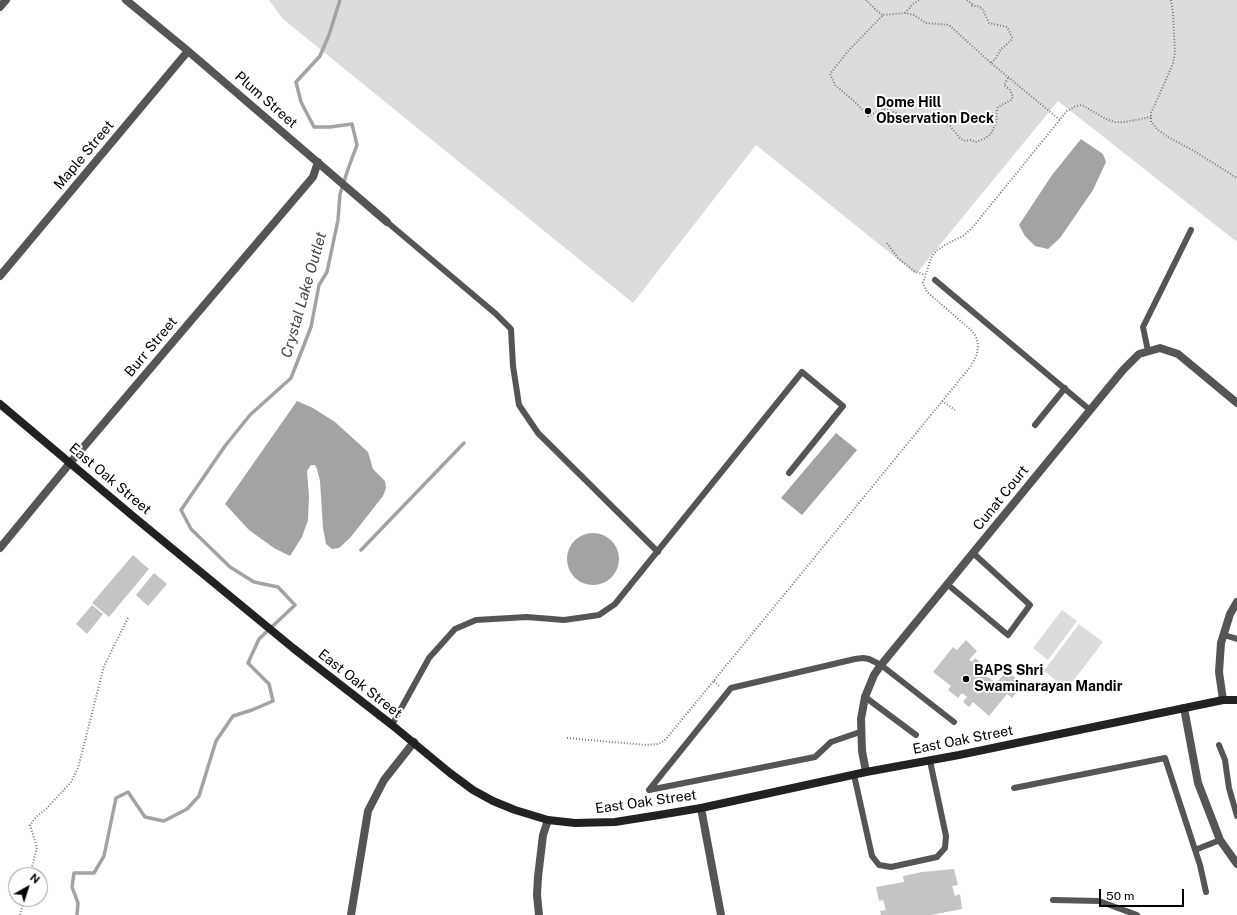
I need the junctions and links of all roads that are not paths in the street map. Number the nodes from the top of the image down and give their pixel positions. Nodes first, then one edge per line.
1 (6, 0) edge
2 (126, 0) edge
3 (0, 7) edge
4 (188, 51) junction
5 (318, 162) junction
6 (387, 222) joint
7 (1191, 230) dead end
8 (0, 276) edge
9 (935, 280) dead end
10 (1148, 351) junction
11 (1065, 388) junction
12 (1237, 403) edge
13 (0, 404) edge
14 (1090, 410) junction
15 (1035, 425) dead end
16 (70, 463) junction
17 (789, 474) dead end
18 (0, 548) edge
19 (658, 552) junction
20 (973, 553) junction
21 (947, 584) junction
22 (1237, 602) edge
23 (1224, 635) junction
24 (1237, 639) edge
25 (881, 665) junction
26 (865, 697) junction
27 (1223, 700) junction
28 (1237, 700) edge
29 (1184, 708) junction
30 (954, 722) dead end
31 (392, 725) junction
32 (860, 732) junction
33 (916, 735) dead end
34 (414, 742) junction
35 (1219, 745) dead end
36 (930, 761) junction
37 (866, 772) junction
38 (854, 775) junction
39 (1014, 788) dead end
40 (701, 808) junction
41 (1237, 816) edge
42 (548, 820) junction
43 (1220, 840) junction
44 (1195, 850) junction
45 (1237, 864) edge
46 (1206, 892) dead end
47 (1053, 900) dead end
48 (351, 915) edge
49 (539, 915) edge
50 (721, 915) edge
51 (1137, 915) edge

1 - 3 street
2 - 4 street, Plum Street
4 - 5 street, Plum Street
4 - 8 street, Maple Street
5 - 6 street, Plum Street
5 - 16 street, Burr Street
6 - 19 lane
7 - 10 lane
9 - 11 lane
10 - 12 street
10 - 14 street, Cunat Court
11 - 14 lane
11 - 15 lane
13 - 16 street, East Oak Street
14 - 20 street, Cunat Court
16 - 18 street, Burr Street
16 - 31 street, East Oak Street
17 - 19 lane
19 - 31 lane
20 - 21 street, Cunat Court
20 - 21 lane
21 - 25 street, Cunat Court
22 - 23 street
23 - 24 lane
23 - 27 street
25 - 26 street, Cunat Court
25 - 30 lane
25 - 32 lane
26 - 32 street, Cunat Court
26 - 33 lane
27 - 28 street, East Oak Street
27 - 29 street, East Oak Street
29 - 36 street, East Oak Street
29 - 43 street
31 - 34 street, East Oak Street
32 - 37 street, Cunat Court
34 - 42 street, East Oak Street
34 - 48 street
35 - 41 lane
36 - 37 street, East Oak Street
36 - 38 lane
37 - 38 street, East Oak Street
38 - 40 street, East Oak Street
39 - 44 lane
40 - 42 street, East Oak Street
40 - 50 street
42 - 49 street
43 - 44 lane
43 - 45 street
44 - 46 lane
47 - 51 lane

